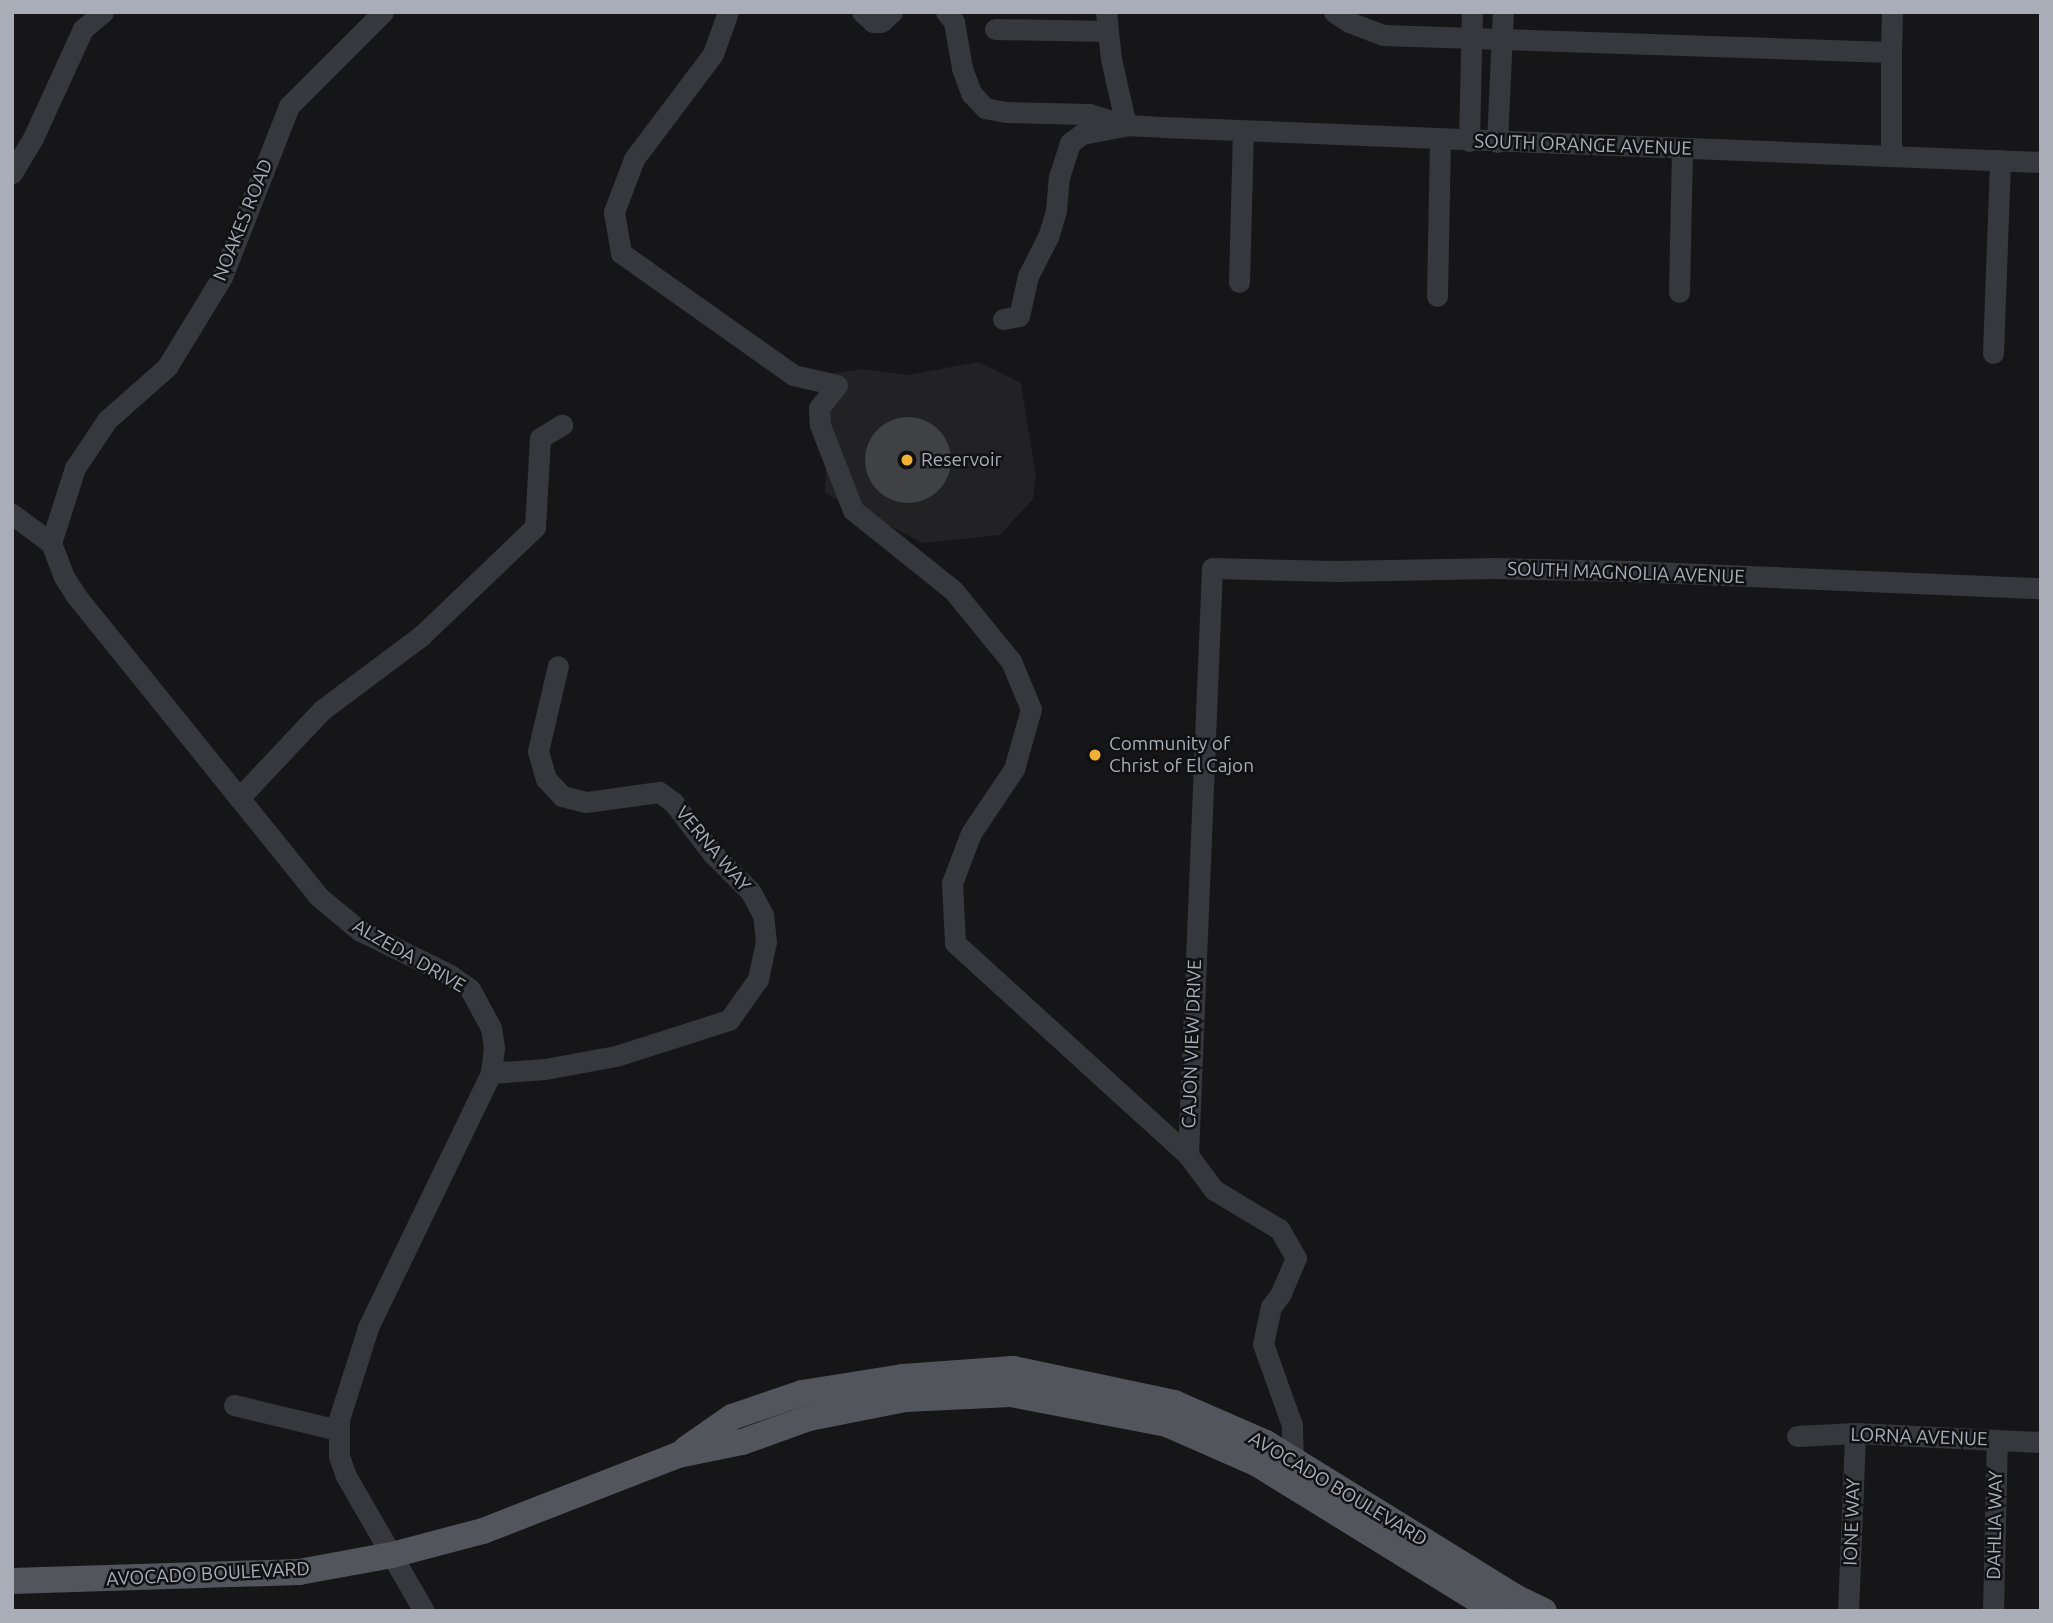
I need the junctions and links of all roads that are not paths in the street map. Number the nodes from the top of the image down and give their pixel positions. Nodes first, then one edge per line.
1 (103, 12) edge
2 (383, 12) edge
3 (727, 12) edge
4 (862, 12) edge
5 (891, 12) edge
6 (1335, 12) edge
7 (1472, 12) edge
8 (1503, 12) edge
9 (1892, 12) edge
10 (950, 16) edge
11 (1107, 22) edge
12 (995, 30) dead end
13 (1471, 38) junction
14 (1502, 39) junction
15 (1891, 52) junction
16 (1126, 125) junction
17 (1243, 131) junction
18 (1440, 140) junction
19 (1469, 141) junction
20 (1497, 142) junction
21 (1682, 148) junction
22 (1891, 156) junction
23 (2000, 160) junction
24 (2041, 162) edge
25 (12, 173) edge
26 (1239, 282) dead end
27 (1679, 292) dead end
28 (1437, 296) dead end
29 (1003, 319) dead end
30 (1993, 353) dead end
31 (562, 425) dead end
32 (12, 514) edge
33 (51, 543) junction
34 (1212, 568) joint
35 (2041, 588) edge
36 (558, 666) dead end
37 (239, 798) junction
38 (491, 1073) junction
39 (1188, 1154) junction
40 (234, 1405) dead end
41 (338, 1430) junction
42 (1855, 1433) junction
43 (1797, 1436) dead end
44 (1997, 1440) junction
45 (2041, 1441) edge
46 (678, 1455) junction
47 (1293, 1459) junction
48 (392, 1555) junction
49 (12, 1581) edge
50 (424, 1611) edge
51 (1496, 1611) edge
52 (1544, 1611) edge
53 (1848, 1611) edge
54 (1993, 1611) edge

1 - 25 street
2 - 33 street, NOAKES ROAD
3 - 39 street
4 - 5 street
6 - 13 street
7 - 13 street
8 - 14 street
9 - 15 street
10 - 16 street
11 - 12 street
11 - 16 street
13 - 14 street
13 - 19 street
14 - 15 street
14 - 20 street
15 - 22 street
16 - 17 street, SOUTH ORANGE AVENUE
16 - 29 street
17 - 18 street, SOUTH ORANGE AVENUE
17 - 26 street
18 - 19 street, SOUTH ORANGE AVENUE
18 - 28 street
19 - 20 street, SOUTH ORANGE AVENUE
20 - 21 street, SOUTH ORANGE AVENUE
21 - 22 street, SOUTH ORANGE AVENUE
21 - 27 street
22 - 23 street, SOUTH ORANGE AVENUE
23 - 24 street, SOUTH ORANGE AVENUE
23 - 30 street
31 - 37 street
32 - 33 street
33 - 37 street, ALZEDA DRIVE
34 - 35 street, SOUTH MAGNOLIA AVENUE
34 - 39 street, CAJON VIEW DRIVE
36 - 38 street, VERNA WAY
37 - 38 street, ALZEDA DRIVE
38 - 41 street, ALZEDA DRIVE
39 - 47 street, CAJON VIEW DRIVE
40 - 41 street
41 - 48 street, ALZEDA DRIVE
42 - 43 street, LORNA AVENUE
42 - 44 street, LORNA AVENUE
42 - 53 street, IONE WAY
44 - 45 street, LORNA AVENUE
44 - 54 street, DAHLIA WAY
46 - 47 main road, AVOCADO BOULEVARD
46 - 48 main road, AVOCADO BOULEVARD
46 - 51 main road, AVOCADO BOULEVARD
47 - 52 main road, AVOCADO BOULEVARD
48 - 49 main road, AVOCADO BOULEVARD
48 - 50 street, ALZEDA DRIVE

